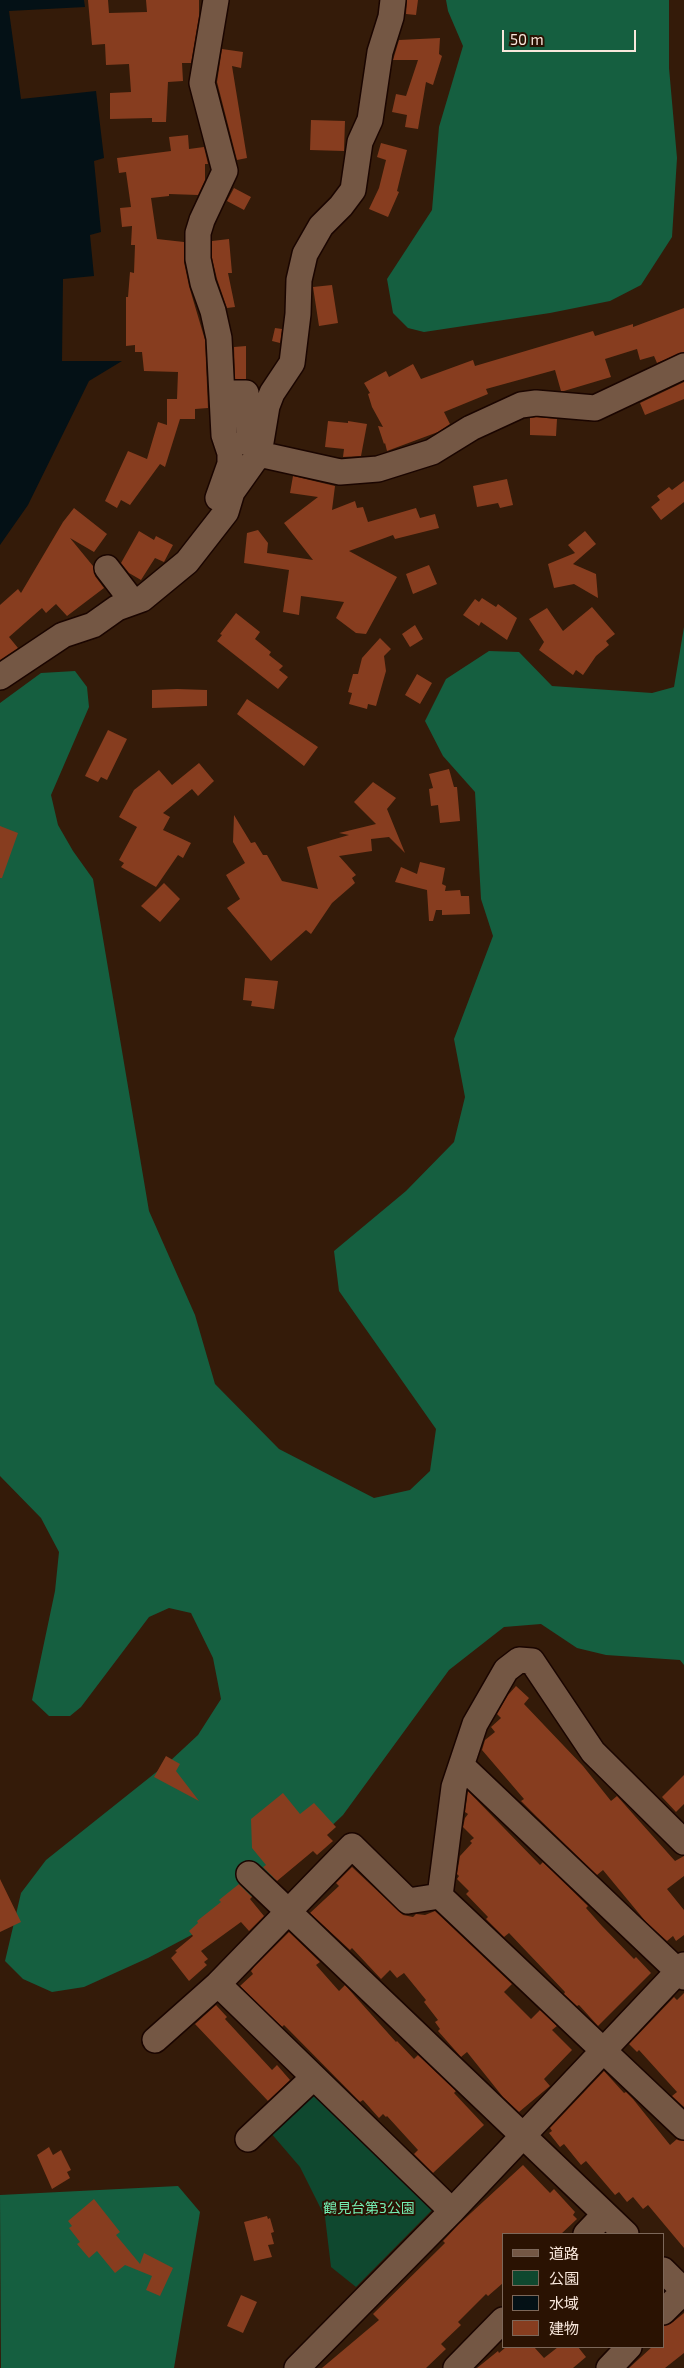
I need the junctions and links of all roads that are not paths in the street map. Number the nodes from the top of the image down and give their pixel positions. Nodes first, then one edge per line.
1 (216, 0) edge
2 (393, 0) edge
3 (684, 366) edge
4 (222, 393) junction
5 (256, 459) junction
6 (107, 568) dead end
7 (162, 584) junction
8 (133, 602) junction
9 (0, 677) edge
10 (462, 1766) junction
11 (684, 1842) edge
12 (249, 1874) dead end
13 (440, 1896) junction
14 (286, 1911) junction
15 (682, 1971) edge
16 (218, 1984) junction
17 (155, 2040) dead end
18 (604, 2050) junction
19 (314, 2077) junction
20 (684, 2127) edge
21 (521, 2135) junction
22 (248, 2139) dead end
23 (452, 2211) junction
24 (605, 2214) junction
25 (587, 2233) edge
26 (625, 2233) edge
27 (664, 2271) edge
28 (684, 2291) edge
29 (664, 2311) edge
30 (502, 2321) edge
31 (628, 2348) edge
32 (297, 2368) edge
33 (456, 2368) edge
34 (609, 2368) edge

1 - 4 street
2 - 5 street
3 - 5 street
4 - 5 street
4 - 7 street
5 - 7 street
6 - 8 street
7 - 8 street
8 - 9 street
10 - 11 street
10 - 13 street
10 - 15 street
12 - 14 street
13 - 14 street
13 - 18 street
14 - 16 street
14 - 21 street
15 - 18 street
16 - 17 street
16 - 19 street
18 - 20 street
18 - 21 street
19 - 22 street
19 - 23 street
21 - 23 street
21 - 24 street
23 - 32 street
24 - 25 street
24 - 26 street
27 - 28 street
28 - 29 street
30 - 33 street
31 - 34 street

